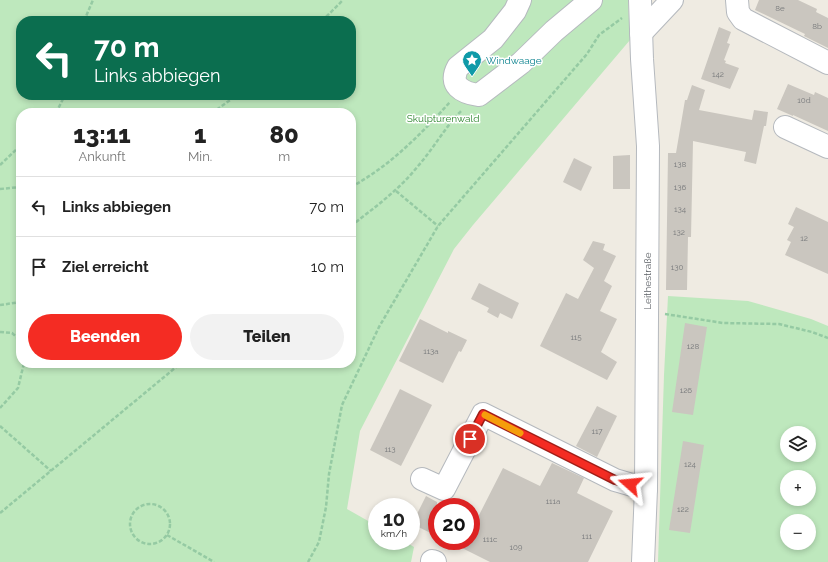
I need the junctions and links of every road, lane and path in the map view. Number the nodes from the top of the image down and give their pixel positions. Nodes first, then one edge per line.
1 (93, 0) edge
2 (343, 0) edge
3 (520, 0) edge
4 (591, 0) edge
5 (672, 0) edge
6 (737, 0) edge
7 (640, 2) edge
8 (86, 16) edge
9 (327, 16) edge
10 (641, 33) junction
11 (828, 63) edge
12 (470, 92) junction
13 (230, 100) edge
14 (219, 108) edge
15 (785, 127) dead end
16 (828, 147) edge
17 (16, 150) edge
18 (0, 165) edge
19 (356, 184) edge
20 (16, 187) edge
21 (0, 189) edge
22 (396, 191) junction
23 (356, 222) edge
24 (438, 226) junction
25 (16, 303) edge
26 (0, 305) edge
27 (647, 311) junction
28 (0, 332) edge
29 (16, 337) edge
30 (828, 338) edge
31 (23, 368) edge
32 (175, 368) edge
33 (0, 408) edge
34 (0, 426) edge
35 (51, 471) junction
36 (422, 479) dead end
37 (646, 489) junction
38 (0, 513) edge
39 (167, 535) junction
40 (214, 562) edge
41 (308, 562) edge
42 (643, 562) edge

1 - 8 path
2 - 9 path
3 - 12 street
4 - 12 street
5 - 10 street
6 - 11 street
7 - 10 street, Leithestraße
7 - 24 path
10 - 27 street, Leithestraße
12 - 19 path
12 - 22 path
13 - 14 path
15 - 16 street
17 - 18 path
20 - 21 path
22 - 23 path
22 - 24 path
24 - 41 path
25 - 26 path
27 - 30 path
27 - 37 street, Leithestraße
28 - 29 path
31 - 33 path
32 - 35 path
34 - 35 path
35 - 38 path
36 - 37 street
37 - 42 street, Leithestraße
39 - 39 path
39 - 40 path

